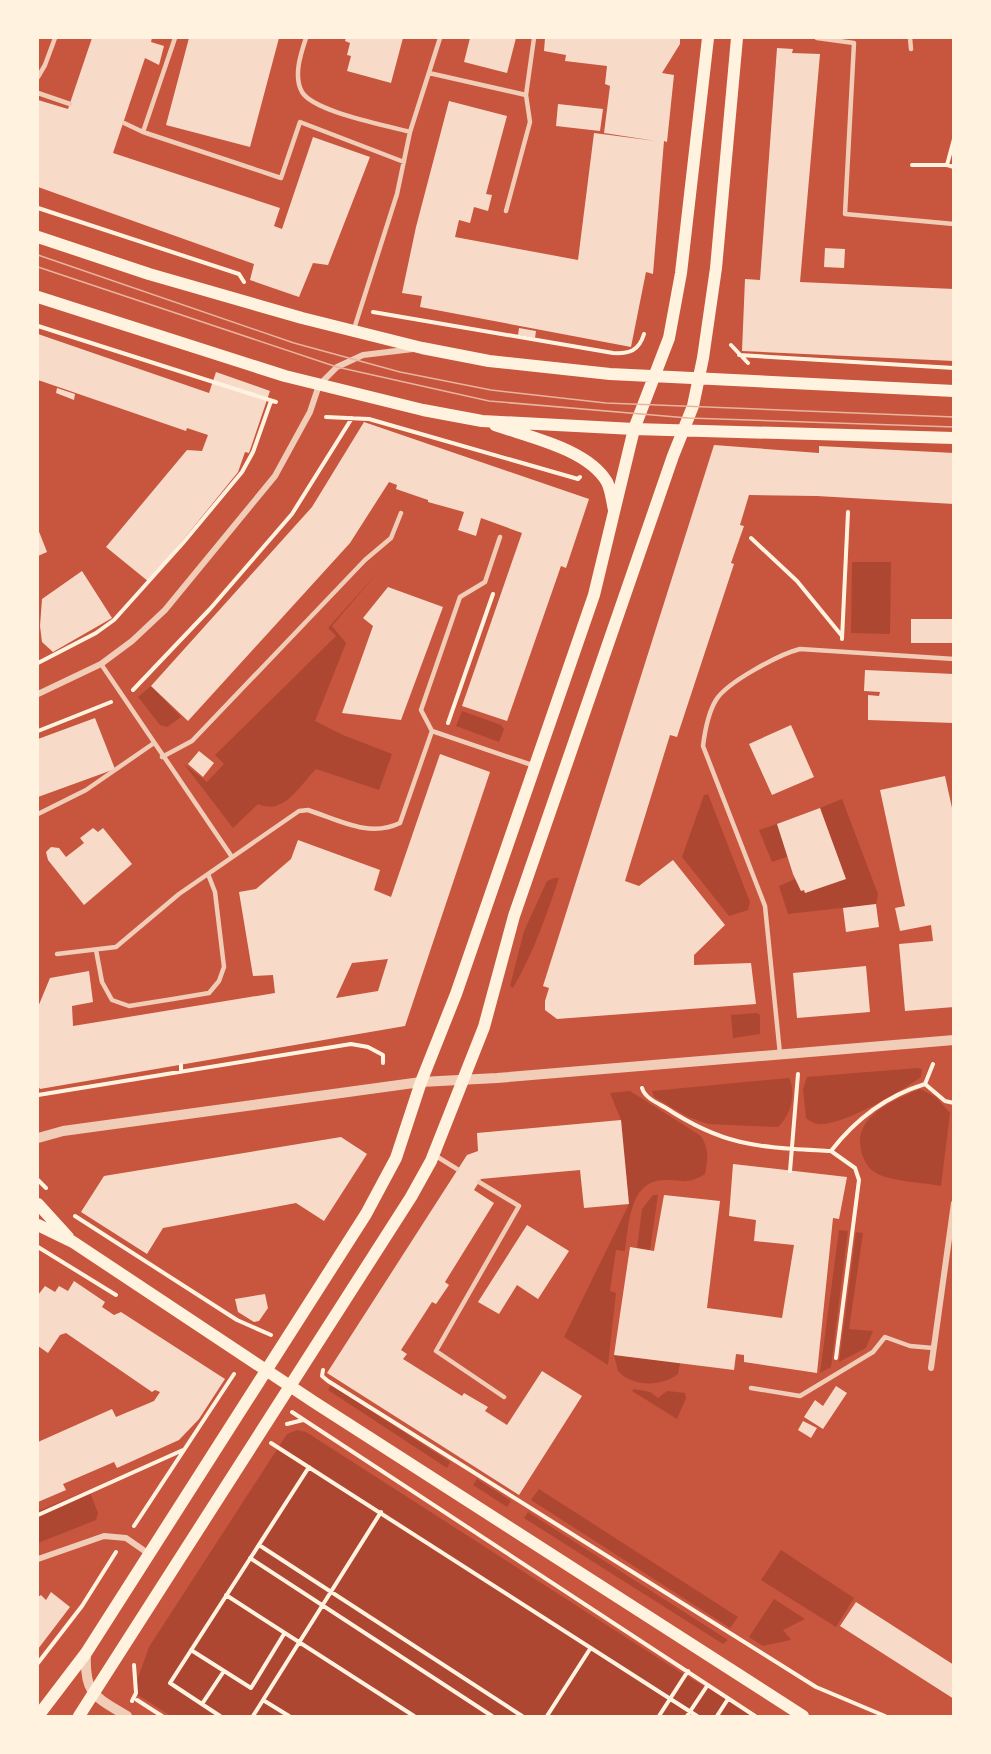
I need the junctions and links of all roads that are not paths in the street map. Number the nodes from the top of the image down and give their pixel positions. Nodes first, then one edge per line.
1 (55, 38) edge
2 (175, 38) edge
3 (306, 38) edge
4 (440, 38) edge
5 (534, 38) edge
6 (708, 38) edge
7 (737, 38) edge
8 (817, 38) edge
9 (910, 38) edge
10 (910, 49) dead end
11 (429, 73) junction
12 (38, 77) edge
13 (38, 93) edge
14 (526, 95) junction
15 (70, 104) dead end
16 (124, 123) dead end
17 (143, 132) junction
18 (410, 132) junction
19 (404, 162) junction
20 (506, 211) dead end
21 (954, 224) edge
22 (38, 237) edge
23 (38, 297) edge
24 (353, 332) junction
25 (422, 348) junction
26 (653, 376) junction
27 (700, 380) junction
28 (319, 385) junction
29 (954, 392) edge
30 (482, 421) junction
31 (634, 429) junction
32 (684, 430) junction
33 (954, 438) edge
34 (401, 513) dead end
35 (615, 514) junction
36 (501, 537) dead end
37 (954, 659) edge
38 (101, 664) junction
39 (38, 693) edge
40 (432, 731) junction
41 (154, 743) junction
42 (162, 757) junction
43 (534, 766) junction
44 (38, 814) edge
45 (232, 857) junction
46 (208, 874) junction
47 (96, 950) junction
48 (57, 954) dead end
49 (954, 1040) edge
50 (780, 1054) junction
51 (463, 1080) junction
52 (421, 1082) junction
53 (38, 1131) edge
54 (63, 1131) junction
55 (38, 1138) edge
56 (434, 1154) junction
57 (457, 1169) dead end
58 (479, 1182) dead end
59 (954, 1203) edge
60 (38, 1204) edge
61 (38, 1225) edge
62 (73, 1242) junction
63 (933, 1348) junction
64 (931, 1368) dead end
65 (266, 1369) junction
66 (291, 1387) junction
67 (752, 1388) dead end
68 (504, 1397) dead end
69 (150, 1554) junction
70 (38, 1559) edge
71 (86, 1653) junction
72 (94, 1695) junction
73 (38, 1716) edge
74 (79, 1716) edge
75 (127, 1716) edge
76 (803, 1716) edge

1 - 12 lane
2 - 17 lane
3 - 18 lane
4 - 11 lane
5 - 14 lane
6 - 26 main road
7 - 27 main road
8 - 21 lane
9 - 10 lane
11 - 14 lane
11 - 18 lane
13 - 15 lane
14 - 20 lane
16 - 17 lane
17 - 19 lane
18 - 19 lane
19 - 24 lane
22 - 24 main road
23 - 28 main road
24 - 25 main road
25 - 26 main road
25 - 28 street
26 - 27 main road
26 - 31 main road
27 - 29 main road
27 - 32 main road
28 - 30 main road
28 - 38 street
30 - 31 main road
30 - 35 main road
31 - 32 main road
31 - 35 main road
32 - 33 main road
32 - 51 main road
34 - 42 lane
35 - 43 main road
36 - 40 lane
37 - 50 lane
38 - 39 street
38 - 41 lane
40 - 43 lane
40 - 45 lane
41 - 42 lane
41 - 44 lane
42 - 45 lane
43 - 52 main road
45 - 46 lane
46 - 47 lane
46 - 47 lane
47 - 48 lane
49 - 50 street
50 - 51 street
51 - 52 street
51 - 56 main road
52 - 54 street
52 - 65 main road
53 - 54 street
54 - 55 street
56 - 57 lane
56 - 66 main road
58 - 68 lane
59 - 63 street
60 - 62 main road
61 - 62 main road
62 - 65 main road
63 - 64 street
63 - 67 lane
65 - 66 main road
65 - 69 main road
66 - 72 main road
66 - 76 main road
69 - 70 street
69 - 71 main road
71 - 72 street
71 - 73 main road
72 - 74 main road
72 - 75 street

